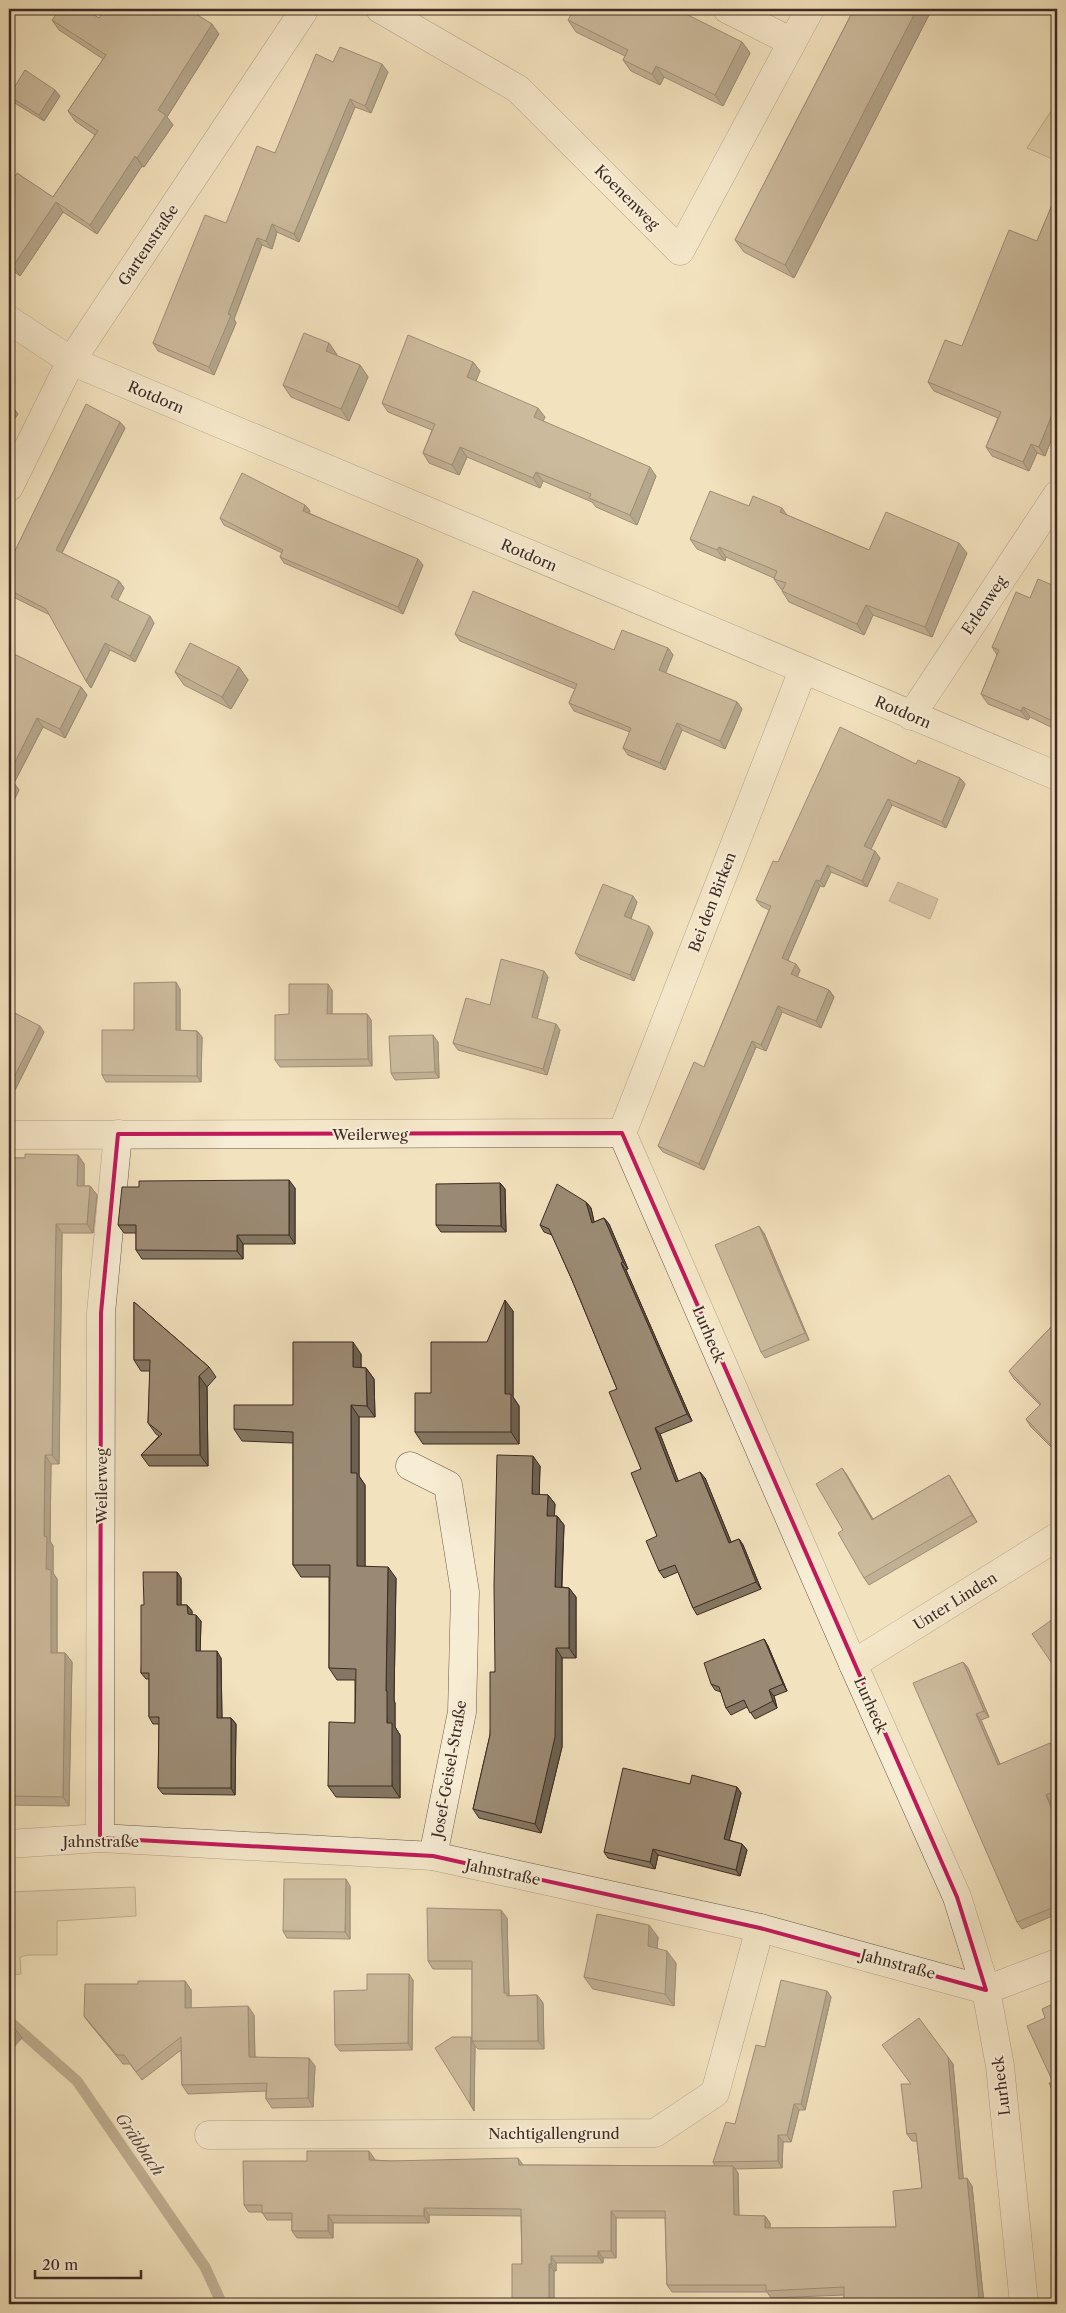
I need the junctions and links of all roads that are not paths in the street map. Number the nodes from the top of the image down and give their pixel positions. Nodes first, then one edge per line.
1 (380, 9) edge
2 (727, 9) edge
3 (810, 9) edge
4 (303, 12) dead end
5 (792, 42) junction
6 (9, 320) edge
7 (71, 361) junction
8 (9, 487) edge
9 (1057, 495) edge
10 (802, 670) junction
11 (912, 716) junction
12 (1057, 776) edge
13 (622, 1133) junction
14 (118, 1134) junction
15 (9, 1135) edge
16 (410, 1466) dead end
17 (1057, 1536) edge
18 (853, 1664) junction
19 (100, 1838) junction
20 (9, 1844) edge
21 (433, 1856) junction
22 (760, 1928) junction
23 (1057, 1962) edge
24 (986, 1990) junction
25 (209, 2135) dead end
26 (1024, 2304) edge

1 - 5 street, Koenenweg
2 - 5 street
3 - 5 street, Koenenweg
4 - 7 street, Gartenstraße
6 - 7 street, Rotdorn
7 - 8 street, Gartenstraße
7 - 10 street, Rotdorn
9 - 11 street, Erlenweg
10 - 11 street, Rotdorn
10 - 13 street, Bei den Birken
11 - 12 street, Rotdorn
13 - 14 street, Weilerweg
13 - 18 street, Lurheck
14 - 15 street, Weilerweg
14 - 19 street, Weilerweg
16 - 21 street, Josef-Geisel-Straße
17 - 18 street, Unter Linden
18 - 24 street, Lurheck
19 - 20 street, Jahnstraße
19 - 21 street, Jahnstraße
21 - 22 street, Jahnstraße
22 - 24 street, Jahnstraße
22 - 25 street, Nachtigallengrund
23 - 24 street
24 - 26 street, Lurheck

